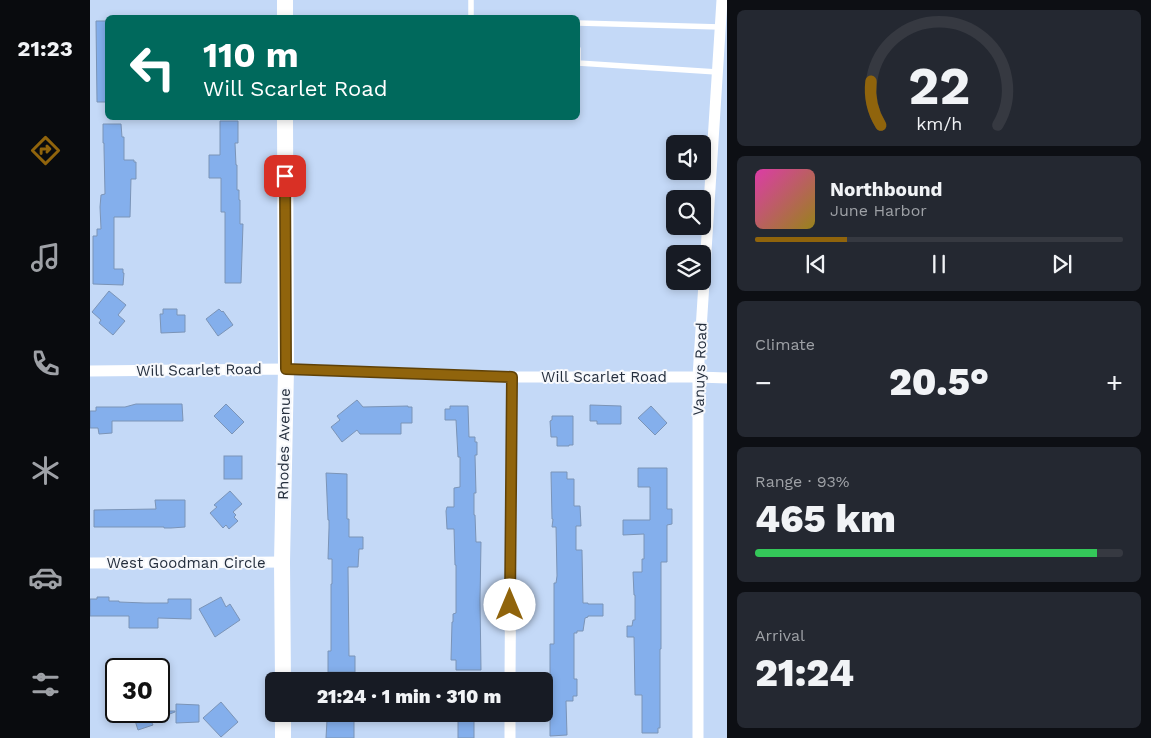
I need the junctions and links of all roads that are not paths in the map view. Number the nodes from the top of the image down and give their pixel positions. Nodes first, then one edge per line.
1 (285, 0) edge
2 (471, 0) edge
3 (722, 0) edge
4 (285, 15) edge
5 (471, 15) edge
6 (580, 23) edge
7 (720, 27) junction
8 (580, 63) edge
9 (717, 72) junction
10 (285, 120) edge
11 (286, 369) junction
12 (90, 371) edge
13 (512, 377) junction
14 (698, 377) junction
15 (727, 378) edge
16 (282, 562) junction
17 (90, 563) edge
18 (282, 672) edge
19 (510, 672) edge
20 (283, 722) edge
21 (510, 722) edge
22 (283, 738) edge
23 (510, 738) edge
24 (698, 738) edge

1 - 4 main road
2 - 5 lane
3 - 7 street, Vanuys Road
6 - 7 lane
7 - 9 street, Vanuys Road
8 - 9 lane
9 - 14 street, Vanuys Road
10 - 11 main road, Rhodes Avenue
11 - 12 street, Will Scarlet Road
11 - 13 street, Will Scarlet Road
11 - 16 main road, Rhodes Avenue
13 - 14 street, Will Scarlet Road
13 - 19 street
14 - 15 street, Will Scarlet Road
14 - 24 street, Vanuys Road
16 - 17 street, West Goodman Circle
16 - 18 main road, Rhodes Avenue
20 - 22 main road
21 - 23 street

